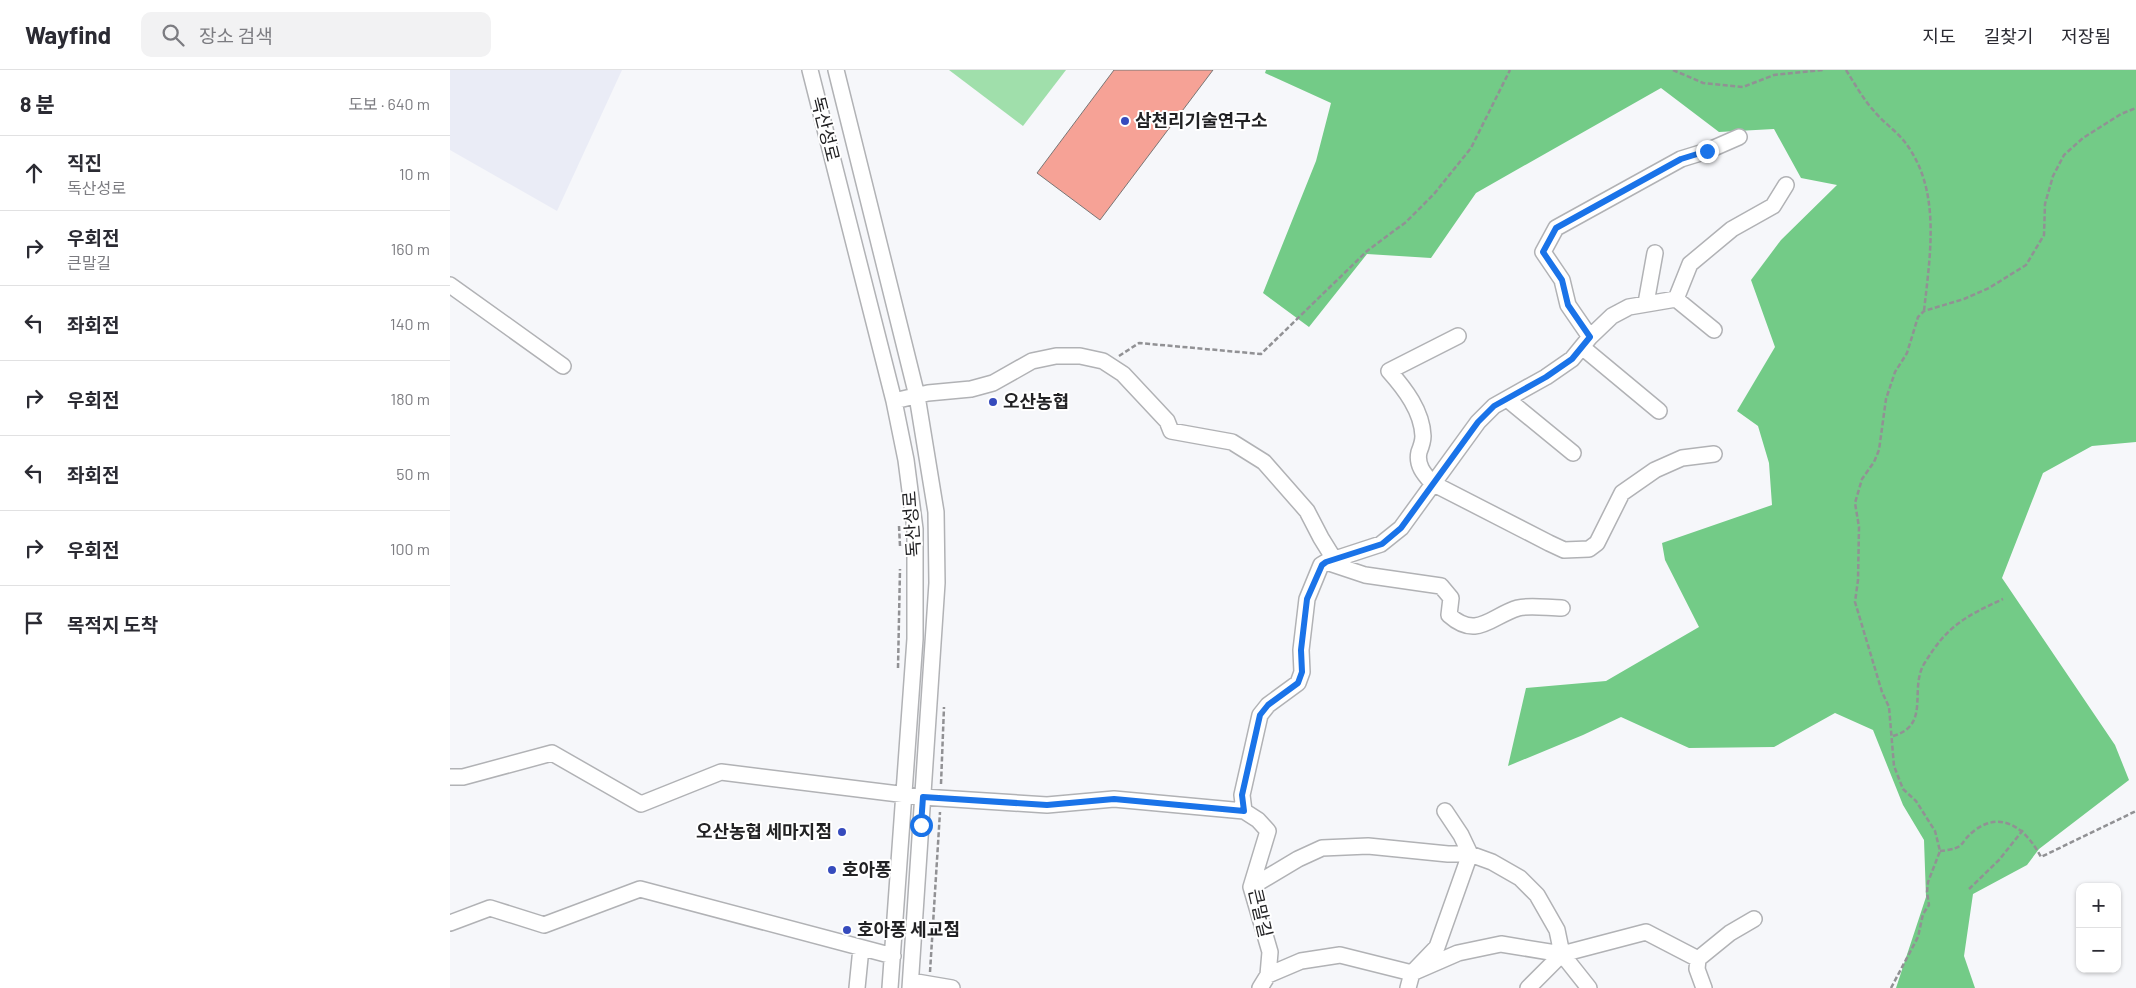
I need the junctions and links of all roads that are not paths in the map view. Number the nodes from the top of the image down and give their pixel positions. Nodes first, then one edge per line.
1 (810, 70) edge
2 (836, 70) edge
3 (1739, 137) dead end
4 (1786, 185) dead end
5 (1655, 253) dead end
6 (450, 285) edge
7 (1676, 299) junction
8 (1646, 304) junction
9 (1714, 330) dead end
10 (1458, 336) dead end
11 (1586, 342) junction
12 (563, 366) dead end
13 (917, 396) junction
14 (1507, 399) junction
15 (894, 401) junction
16 (1659, 411) dead end
17 (1573, 453) dead end
18 (1714, 454) dead end
19 (1432, 483) junction
20 (1330, 561) junction
21 (1562, 608) dead end
22 (450, 777) edge
23 (904, 795) junction
24 (923, 797) junction
25 (1244, 811) junction
26 (1444, 811) dead end
27 (1470, 854) junction
28 (1251, 887) junction
29 (1754, 919) dead end
30 (450, 923) edge
31 (861, 948) junction
32 (1562, 954) junction
33 (893, 956) junction
34 (1698, 959) junction
35 (1412, 973) junction
36 (1264, 982) edge
37 (910, 984) edge
38 (856, 988) edge
39 (890, 988) edge
40 (952, 988) edge
41 (1408, 988) edge
42 (1528, 988) edge
43 (1589, 988) edge
44 (1704, 988) edge

1 - 15 street, 독산성로
2 - 13 street, 독산성로
3 - 11 street
4 - 7 street
5 - 8 street
6 - 12 street
7 - 8 street
7 - 9 street
8 - 11 street
10 - 19 street
11 - 14 street
11 - 16 street
13 - 15 street
13 - 20 street
13 - 24 street, 독산성로
14 - 17 street
14 - 19 street
15 - 23 street, 독산성로
18 - 19 street
19 - 20 street
20 - 21 street
20 - 25 street
22 - 23 street
23 - 24 street
23 - 33 street, 독산성로
24 - 25 street
24 - 37 street, 독산성로
25 - 28 street, 큰말길
26 - 27 street
27 - 28 street
27 - 32 street
27 - 35 street
28 - 36 street, 큰말길
29 - 34 street
30 - 31 street
31 - 33 street
31 - 38 street
32 - 34 street
32 - 35 street
32 - 42 street
32 - 43 street
33 - 39 street, 독산성로
34 - 44 street
35 - 36 street
35 - 41 street
37 - 40 street

